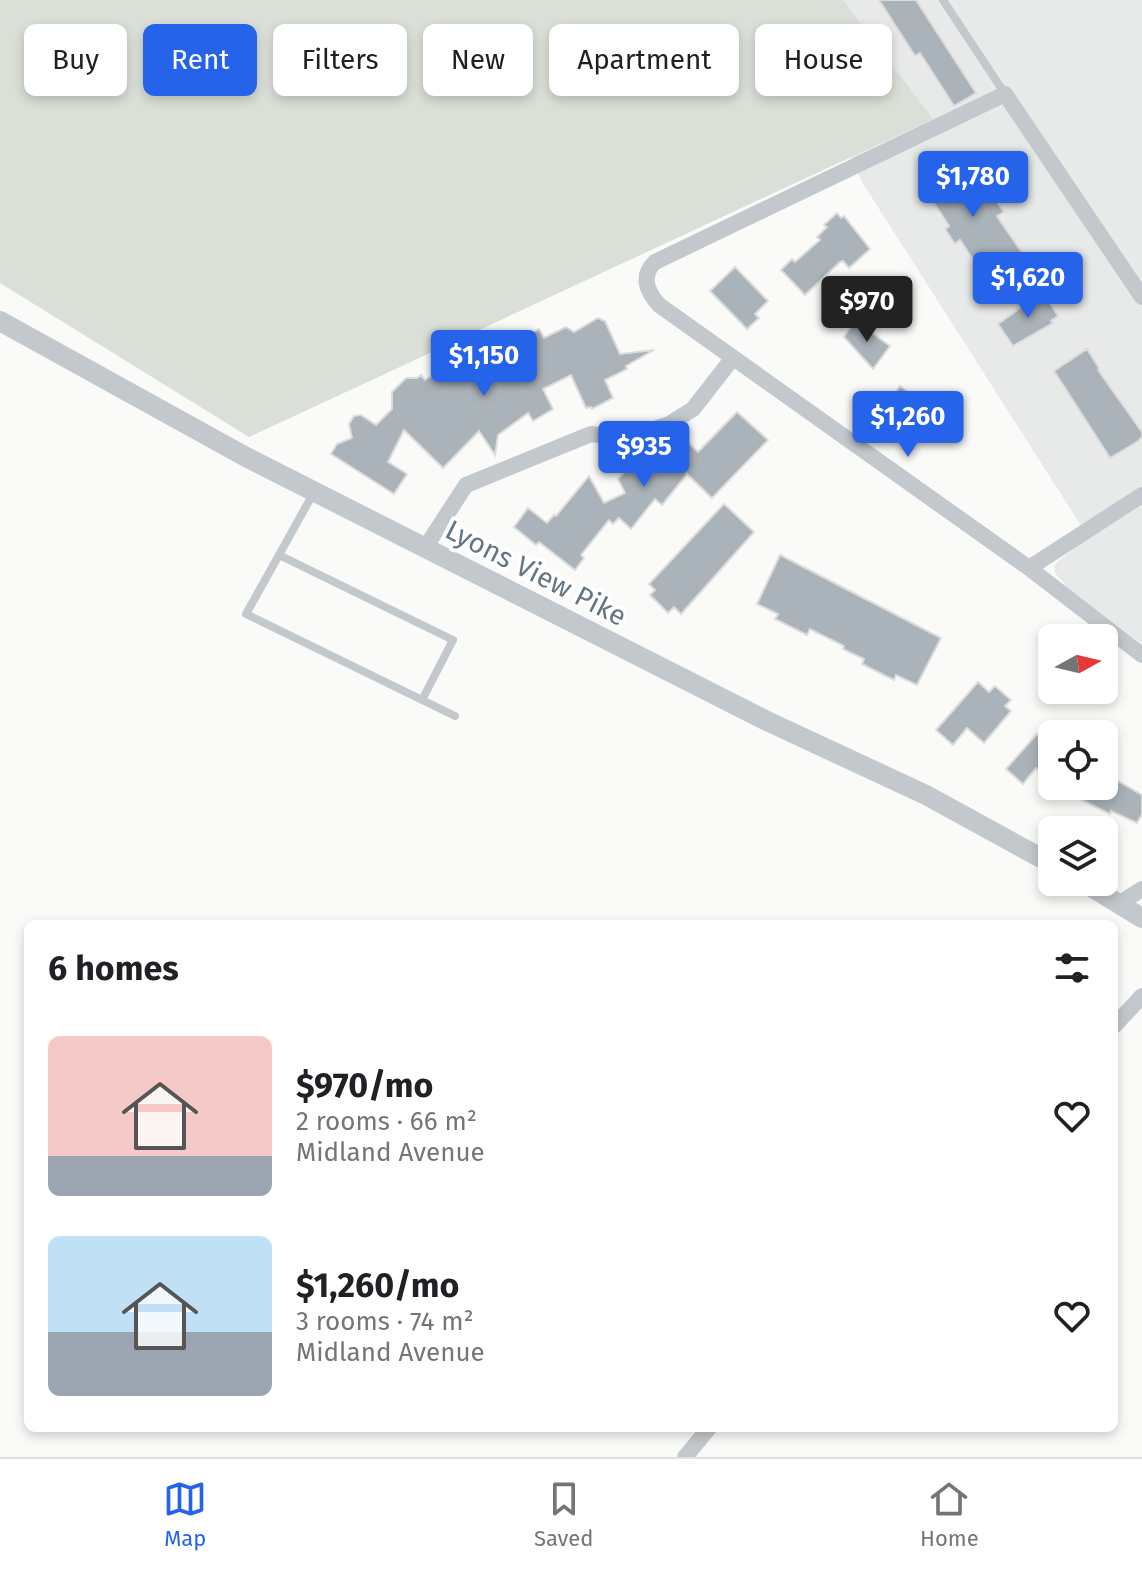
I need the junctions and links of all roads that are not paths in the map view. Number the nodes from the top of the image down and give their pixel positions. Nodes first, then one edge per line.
1 (943, 0) edge
2 (1005, 94) junction
3 (1142, 297) edge
4 (0, 321) edge
5 (732, 359) junction
6 (314, 491) junction
7 (1142, 495) edge
8 (425, 548) junction
9 (279, 555) junction
10 (1029, 568) junction
11 (1142, 655) edge
12 (422, 700) junction
13 (455, 716) dead end
14 (1038, 856) edge
15 (1142, 889) edge
16 (1108, 896) edge
17 (1120, 903) junction
18 (1142, 918) edge
19 (1142, 996) edge
20 (1118, 1022) edge
21 (706, 1432) edge
22 (685, 1457) edge

1 - 2 lane
2 - 3 street
2 - 5 street
4 - 6 street, Lyons View Pike
5 - 8 street
5 - 10 street
6 - 8 street, Lyons View Pike
6 - 9 lane
7 - 10 street
8 - 14 street, Lyons View Pike
9 - 12 lane
9 - 12 lane
10 - 11 street
12 - 13 lane
15 - 17 street
16 - 17 street
17 - 18 street
19 - 20 street
21 - 22 street

